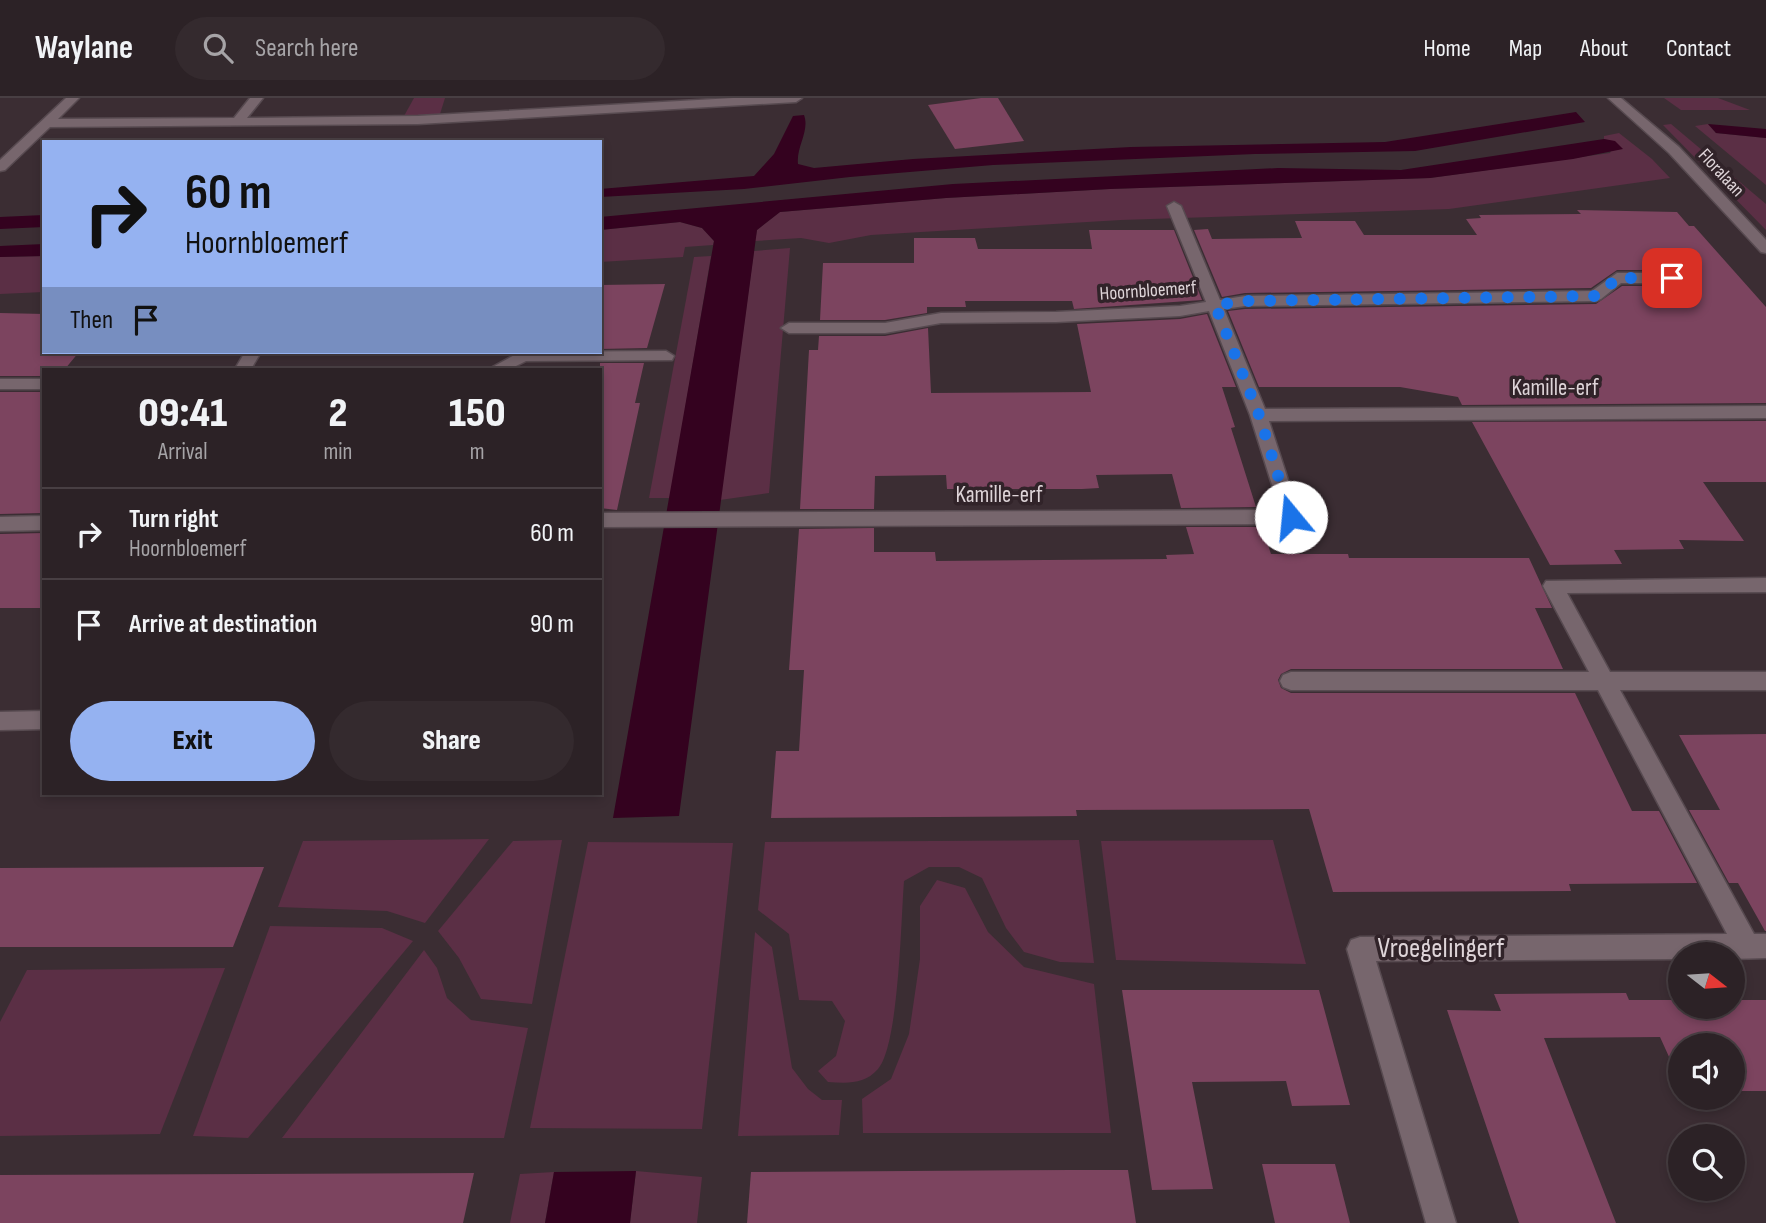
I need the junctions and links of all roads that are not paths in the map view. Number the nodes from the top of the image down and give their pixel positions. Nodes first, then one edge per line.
1 (73, 98) edge
2 (257, 98) edge
3 (796, 98) edge
4 (1614, 98) edge
5 (629, 103) edge
6 (237, 122) junction
7 (47, 123) junction
8 (0, 167) edge
9 (1174, 206) dead end
10 (1766, 249) edge
11 (1672, 278) dead end
12 (1215, 305) junction
13 (789, 328) dead end
14 (666, 356) dead end
15 (499, 368) edge
16 (0, 384) edge
17 (42, 384) edge
18 (1766, 412) edge
19 (1259, 415) junction
20 (602, 520) edge
21 (42, 523) edge
22 (0, 524) edge
23 (1766, 585) edge
24 (1290, 681) dead end
25 (1605, 681) junction
26 (1766, 681) edge
27 (42, 720) edge
28 (0, 721) edge
29 (1756, 946) edge
30 (1441, 1223) edge

1 - 7 street
2 - 6 street
3 - 5 street
4 - 10 street, Floralaan
5 - 6 street
6 - 7 street
7 - 8 street
9 - 12 street, Kamille-erf
11 - 12 street, Hoornbloemerf
12 - 13 street, Hoornbloemerf
12 - 19 street, Kamille-erf
14 - 15 street
16 - 17 street
18 - 19 street, Kamille-erf
19 - 20 street, Kamille-erf
21 - 22 street
23 - 25 street
24 - 25 street
25 - 26 street
25 - 29 street
27 - 28 street
29 - 30 street, Vroegelingerf

